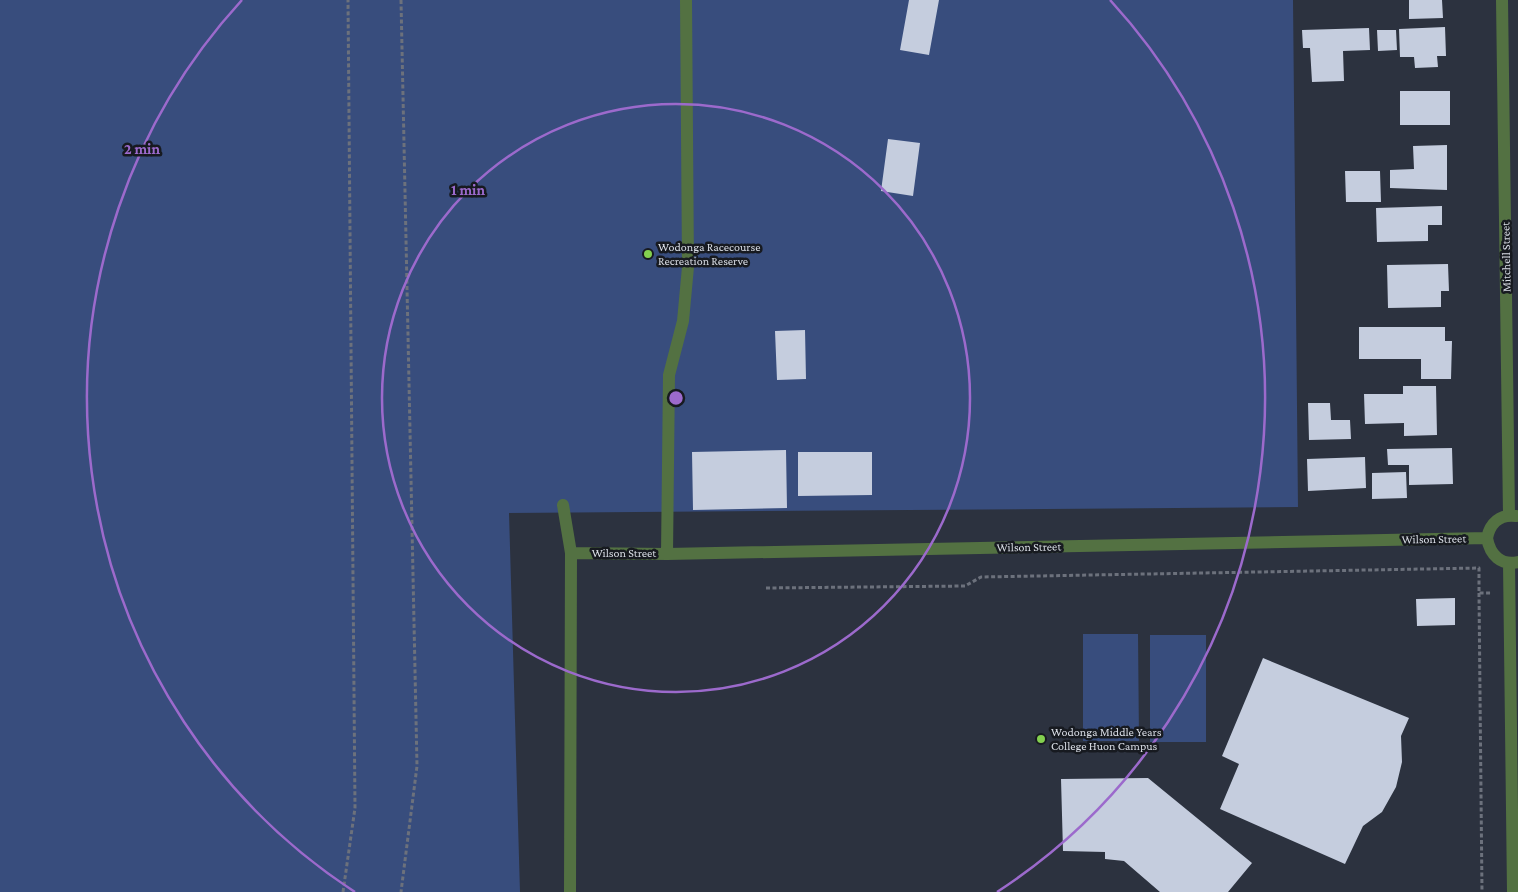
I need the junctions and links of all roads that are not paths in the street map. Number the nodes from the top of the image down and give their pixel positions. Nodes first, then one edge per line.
1 (686, 0) edge
2 (1502, 0) edge
3 (563, 505) dead end
4 (1514, 516) edge
5 (1487, 538) junction
6 (571, 553) junction
7 (667, 554) junction
8 (1513, 563) edge
9 (570, 892) edge
10 (1513, 892) edge

1 - 7 street
2 - 4 street, Mitchell Street
3 - 6 street
4 - 5 street
5 - 7 street, Wilson Street
5 - 8 street
6 - 7 street, Wilson Street
6 - 9 street
8 - 10 street

